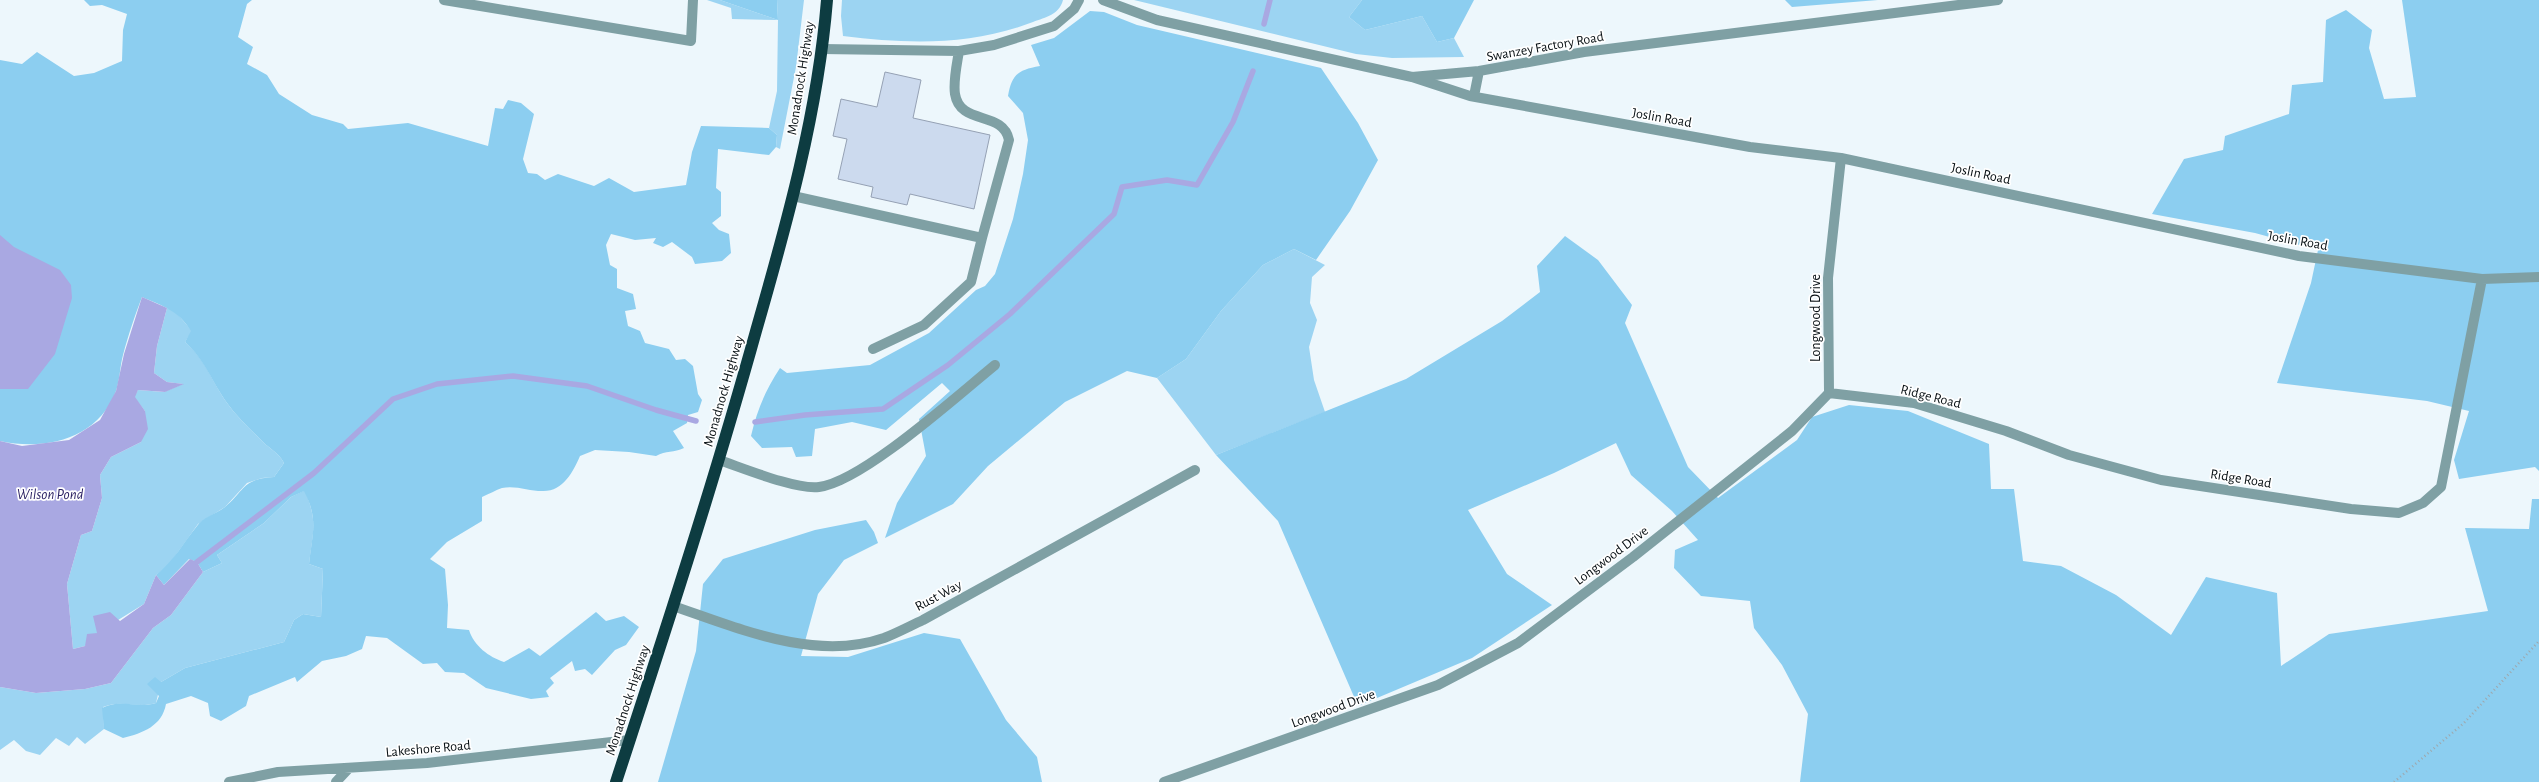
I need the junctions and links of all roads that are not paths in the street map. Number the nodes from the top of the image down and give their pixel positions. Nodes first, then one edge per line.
1 (444, 0) edge
2 (693, 0) edge
3 (826, 0) edge
4 (1079, 0) edge
5 (1103, 0) edge
6 (1998, 0) edge
7 (822, 49) junction
8 (958, 51) junction
9 (1479, 71) junction
10 (1412, 77) junction
11 (1474, 96) junction
12 (1841, 158) junction
13 (793, 196) junction
14 (982, 238) junction
15 (2539, 278) edge
16 (2482, 279) junction
17 (873, 349) dead end
18 (995, 365) dead end
19 (1829, 393) junction
20 (719, 460) junction
21 (1195, 470) dead end
22 (673, 606) junction
23 (630, 740) junction
24 (349, 768) junction
25 (229, 782) edge
26 (336, 782) edge
27 (616, 782) edge
28 (1164, 782) edge

1 - 2 street
3 - 7 highway, Monadnock Highway
4 - 8 street
5 - 10 street, Swanzey Factory Road
6 - 9 street, Swanzey Factory Road
7 - 8 street
7 - 13 highway, Monadnock Highway
8 - 14 street
9 - 10 street, Swanzey Factory Road
9 - 11 street
10 - 11 street, Joslin Road
11 - 12 street, Joslin Road
12 - 16 street, Joslin Road
12 - 19 street, Longwood Drive
13 - 14 street
13 - 20 highway, Monadnock Highway
14 - 17 street
15 - 16 street, Joslin Road
16 - 19 street, Ridge Road
18 - 20 street
19 - 28 street, Longwood Drive
20 - 22 highway, Monadnock Highway
21 - 22 street, Rust Way
22 - 23 highway, Monadnock Highway
23 - 24 street, Lakeshore Road
23 - 27 highway, Monadnock Highway
24 - 25 street, Lakeshore Road
24 - 26 street

